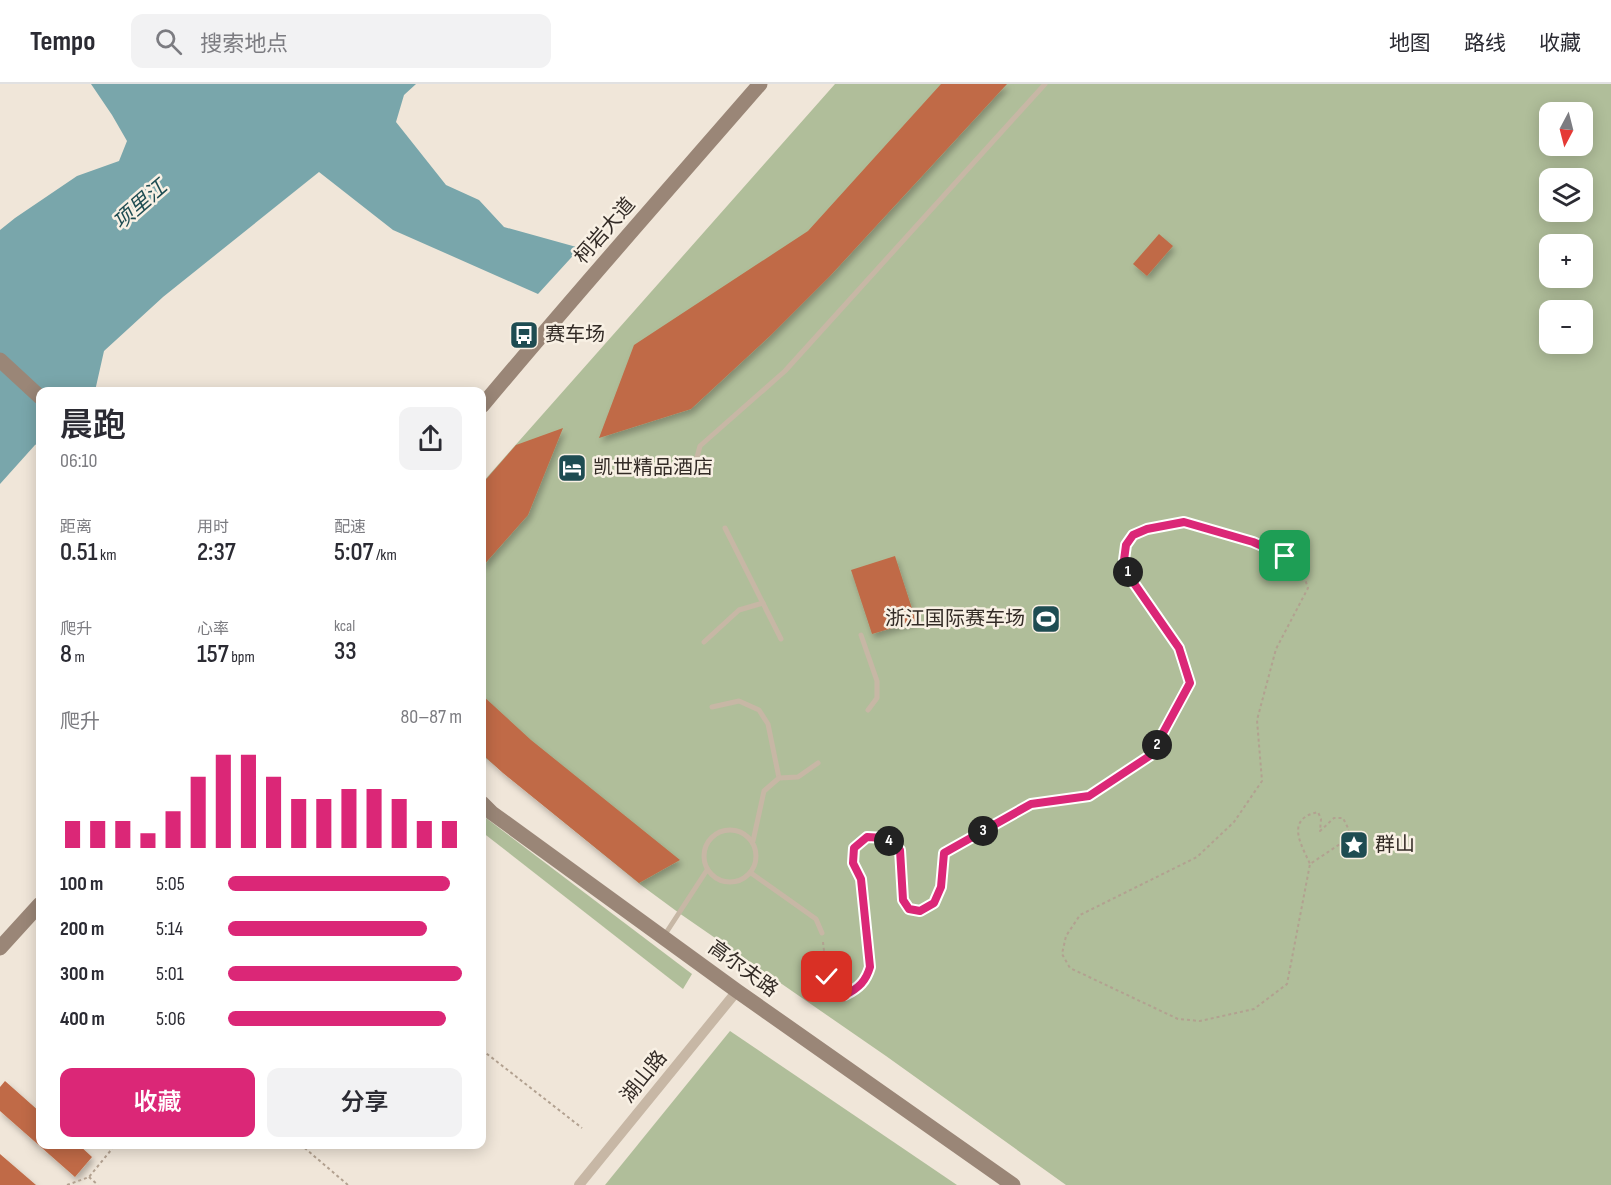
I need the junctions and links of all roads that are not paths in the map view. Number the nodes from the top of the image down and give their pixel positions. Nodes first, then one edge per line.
1 (760, 84) edge
2 (1046, 84) edge
3 (0, 360) edge
4 (36, 393) edge
5 (486, 401) edge
6 (696, 461) dead end
7 (725, 528) dead end
8 (763, 603) junction
9 (861, 634) dead end
10 (781, 639) dead end
11 (704, 642) dead end
12 (712, 707) dead end
13 (868, 710) dead end
14 (818, 763) dead end
15 (779, 778) junction
16 (486, 807) edge
17 (753, 842) junction
18 (707, 870) junction
19 (750, 873) junction
20 (36, 908) edge
21 (822, 933) road end
22 (663, 938) junction
23 (0, 948) edge
24 (737, 991) junction
25 (579, 1185) edge
26 (1013, 1185) edge

1 - 5 street, 柯岩大道
2 - 6 lane
3 - 4 street
7 - 8 lane
8 - 10 lane
8 - 11 lane
9 - 13 lane
12 - 15 lane
14 - 15 lane
15 - 17 lane
16 - 22 street, 高尔夫路
17 - 18 lane
17 - 19 lane
18 - 19 lane
18 - 22 lane
19 - 21 lane
20 - 23 street
22 - 24 street, 高尔夫路
24 - 25 street, 湖山路
24 - 26 street, 高尔夫路

